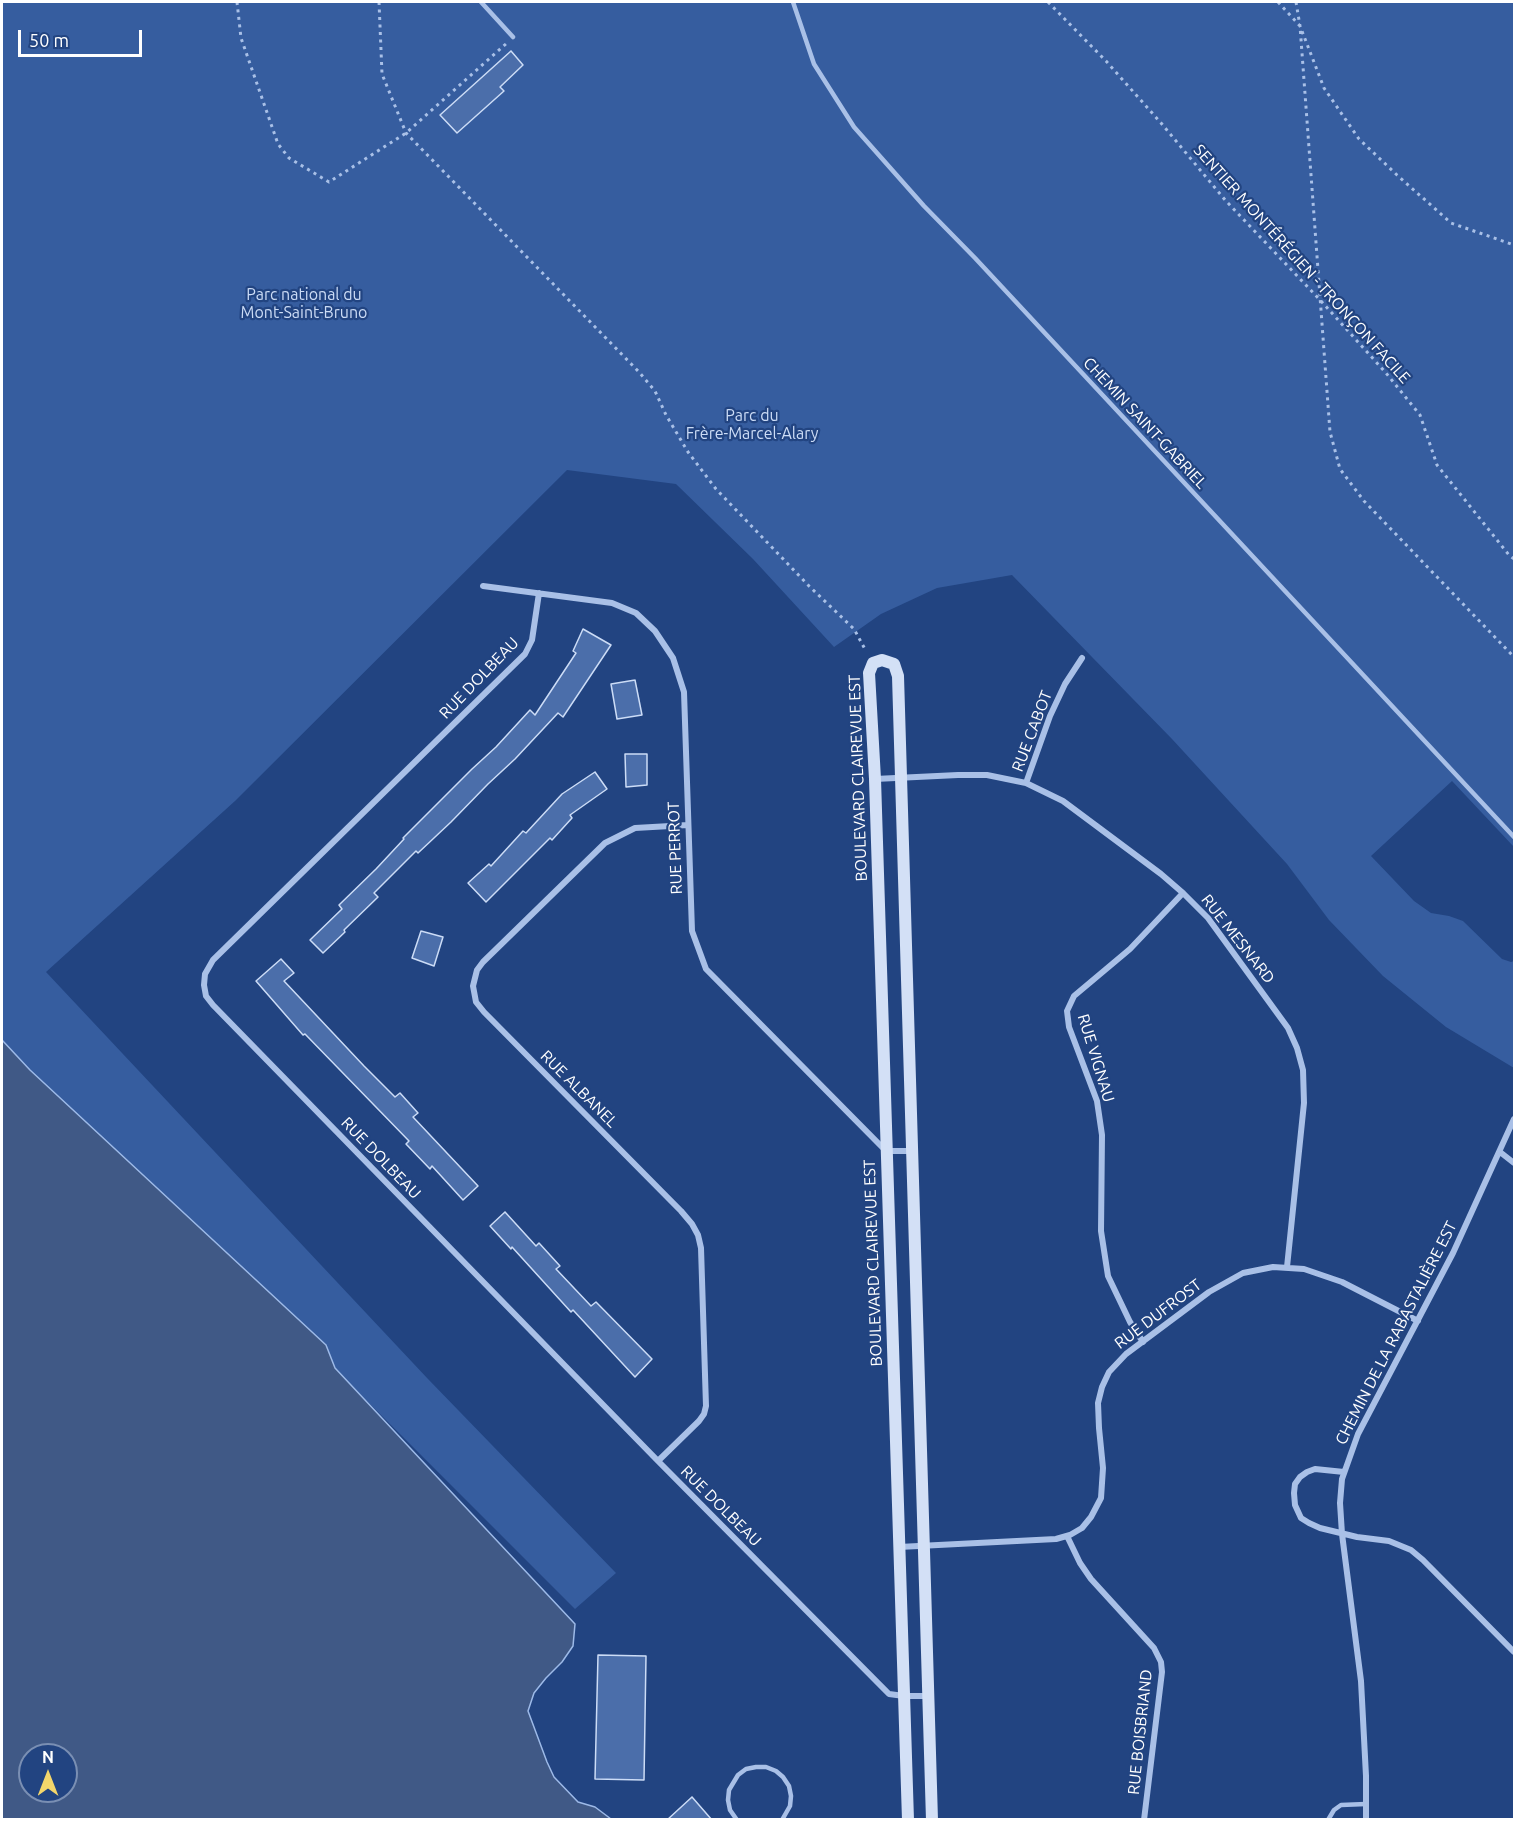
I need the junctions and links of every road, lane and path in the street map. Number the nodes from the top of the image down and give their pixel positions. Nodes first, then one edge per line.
1 (237, 2) edge
2 (379, 2) edge
3 (481, 2) edge
4 (793, 2) edge
5 (1048, 2) edge
6 (1278, 2) edge
7 (1296, 2) edge
8 (1300, 26) junction
9 (513, 37) joint
10 (406, 133) junction
11 (1515, 245) edge
12 (1321, 301) junction
13 (1515, 559) edge
14 (483, 586) dead end
15 (539, 593) junction
16 (1515, 657) edge
17 (1083, 658) dead end
18 (873, 663) junction
19 (900, 778) junction
20 (875, 779) junction
21 (1026, 783) junction
22 (688, 825) junction
23 (1515, 837) edge
24 (1183, 893) junction
25 (1515, 1119) edge
26 (911, 1150) junction
27 (886, 1151) junction
28 (1500, 1152) junction
29 (1515, 1162) edge
30 (1287, 1267) junction
31 (1418, 1321) junction
32 (1143, 1342) junction
33 (658, 1461) junction
34 (1344, 1472) junction
35 (1342, 1534) junction
36 (1067, 1536) junction
37 (925, 1545) junction
38 (899, 1547) junction
39 (1515, 1652) edge
40 (904, 1696) junction
41 (929, 1696) junction
42 (1366, 1803) junction
43 (737, 1820) edge
44 (782, 1820) edge
45 (908, 1820) edge
46 (933, 1820) edge
47 (1144, 1820) edge
48 (1328, 1820) edge
49 (1366, 1820) edge

1 - 10 path
2 - 10 path
3 - 9 lane
4 - 23 lane, CHEMIN SAINT-GABRIEL
5 - 12 path, SENTIER MONTÉRÉGIEN - TRONÇON FACILE
6 - 8 path
7 - 8 path
8 - 11 path
8 - 12 path
9 - 10 path
10 - 18 path
12 - 13 path, SENTIER MONTÉRÉGIEN - TRONÇON FACILE
12 - 16 path
14 - 15 street, RUE PERROT
15 - 22 street, RUE PERROT
15 - 33 street, RUE DOLBEAU
17 - 21 street, RUE CABOT
18 - 19 street, BOULEVARD CLAIREVUE EST
18 - 20 street, BOULEVARD CLAIREVUE EST
19 - 20 street, RUE MESNARD
19 - 21 street, RUE MESNARD
19 - 26 street, BOULEVARD CLAIREVUE EST
20 - 27 street, BOULEVARD CLAIREVUE EST
21 - 24 street, RUE MESNARD
22 - 27 street, RUE PERROT
22 - 33 street, RUE ALBANEL
24 - 30 street, RUE MESNARD
24 - 32 street, RUE VIGNAU
25 - 28 street, CHEMIN DE LA RABASTALIÈRE EST
26 - 27 street
26 - 37 street, BOULEVARD CLAIREVUE EST
27 - 38 street, BOULEVARD CLAIREVUE EST
28 - 29 street
28 - 31 street, CHEMIN DE LA RABASTALIÈRE EST
30 - 31 street, RUE DUFROST
30 - 32 street, RUE DUFROST
31 - 34 street, CHEMIN DE LA RABASTALIÈRE EST
32 - 36 street, RUE DUFROST
33 - 40 street, RUE DOLBEAU
34 - 35 street, CHEMIN DE LA RABASTALIÈRE EST
34 - 35 street
35 - 39 street
35 - 42 street, CHEMIN DE LA RABASTALIÈRE EST
36 - 37 street, RUE DUFROST
36 - 47 street, RUE BOISBRIAND
37 - 38 street, RUE DUFROST
37 - 41 street, BOULEVARD CLAIREVUE EST
38 - 40 street, BOULEVARD CLAIREVUE EST
40 - 41 street, RUE DOLBEAU
40 - 45 street, BOULEVARD CLAIREVUE EST
41 - 46 street, BOULEVARD CLAIREVUE EST
42 - 48 lane
42 - 49 street, CHEMIN DE LA RABASTALIÈRE EST
43 - 44 lane

